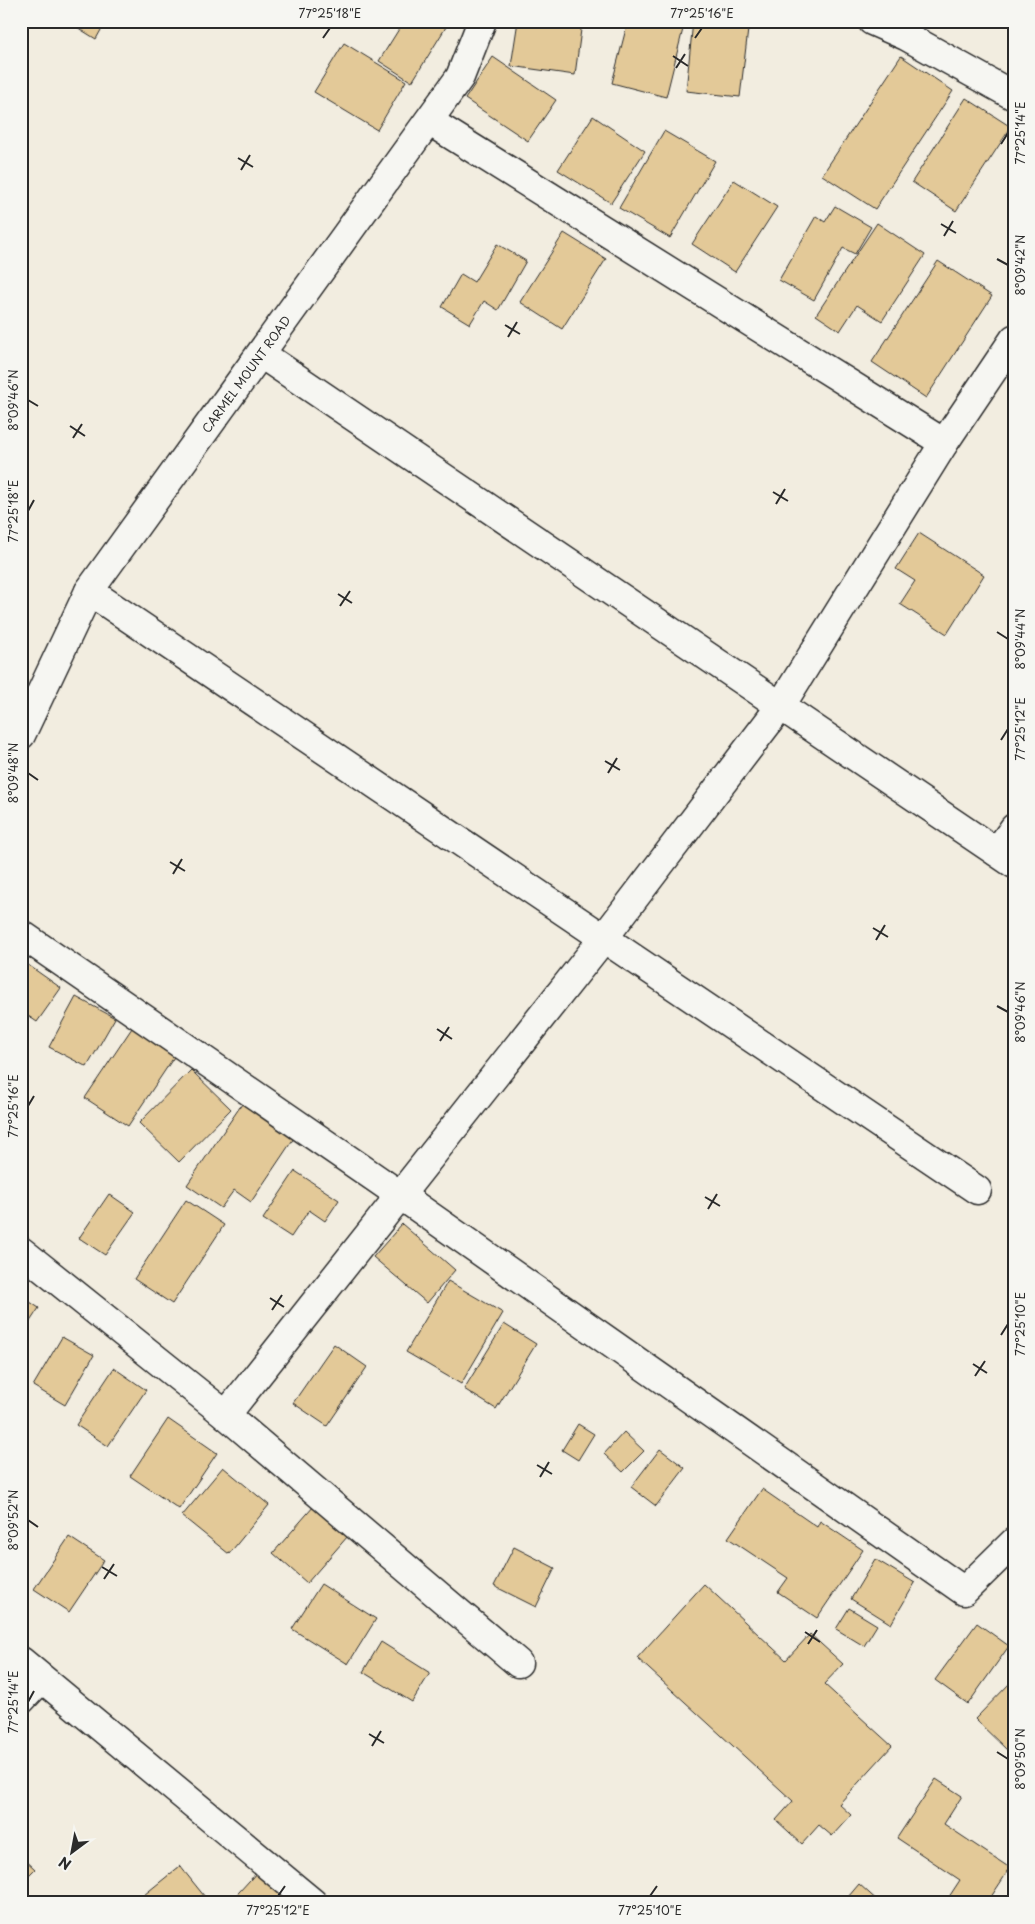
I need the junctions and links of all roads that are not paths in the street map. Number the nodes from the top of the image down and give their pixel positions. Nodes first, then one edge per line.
1 (482, 21) edge
2 (872, 21) edge
3 (1014, 96) edge
4 (429, 121) junction
5 (1014, 339) edge
6 (260, 354) junction
7 (944, 443) junction
8 (89, 591) junction
9 (780, 707) junction
10 (21, 735) edge
11 (1014, 828) edge
12 (1005, 858) edge
13 (21, 934) edge
14 (603, 939) junction
15 (977, 1190) dead end
16 (400, 1195) junction
17 (21, 1251) edge
18 (226, 1415) junction
19 (1014, 1542) edge
20 (518, 1663) dead end
21 (31, 1670) edge
22 (21, 1700) edge
23 (313, 1903) edge

1 - 4 street, CARMEL MOUNT ROAD
2 - 3 street
4 - 6 street, CARMEL MOUNT ROAD
4 - 7 street
5 - 7 street
6 - 8 street, CARMEL MOUNT ROAD
6 - 9 street
7 - 9 street
8 - 10 street, CARMEL MOUNT ROAD
8 - 14 street
9 - 12 street
9 - 14 street
11 - 12 street
13 - 16 street
14 - 15 street
14 - 16 street
16 - 18 street
16 - 19 street
17 - 18 street
18 - 20 street
21 - 22 street
21 - 23 street

